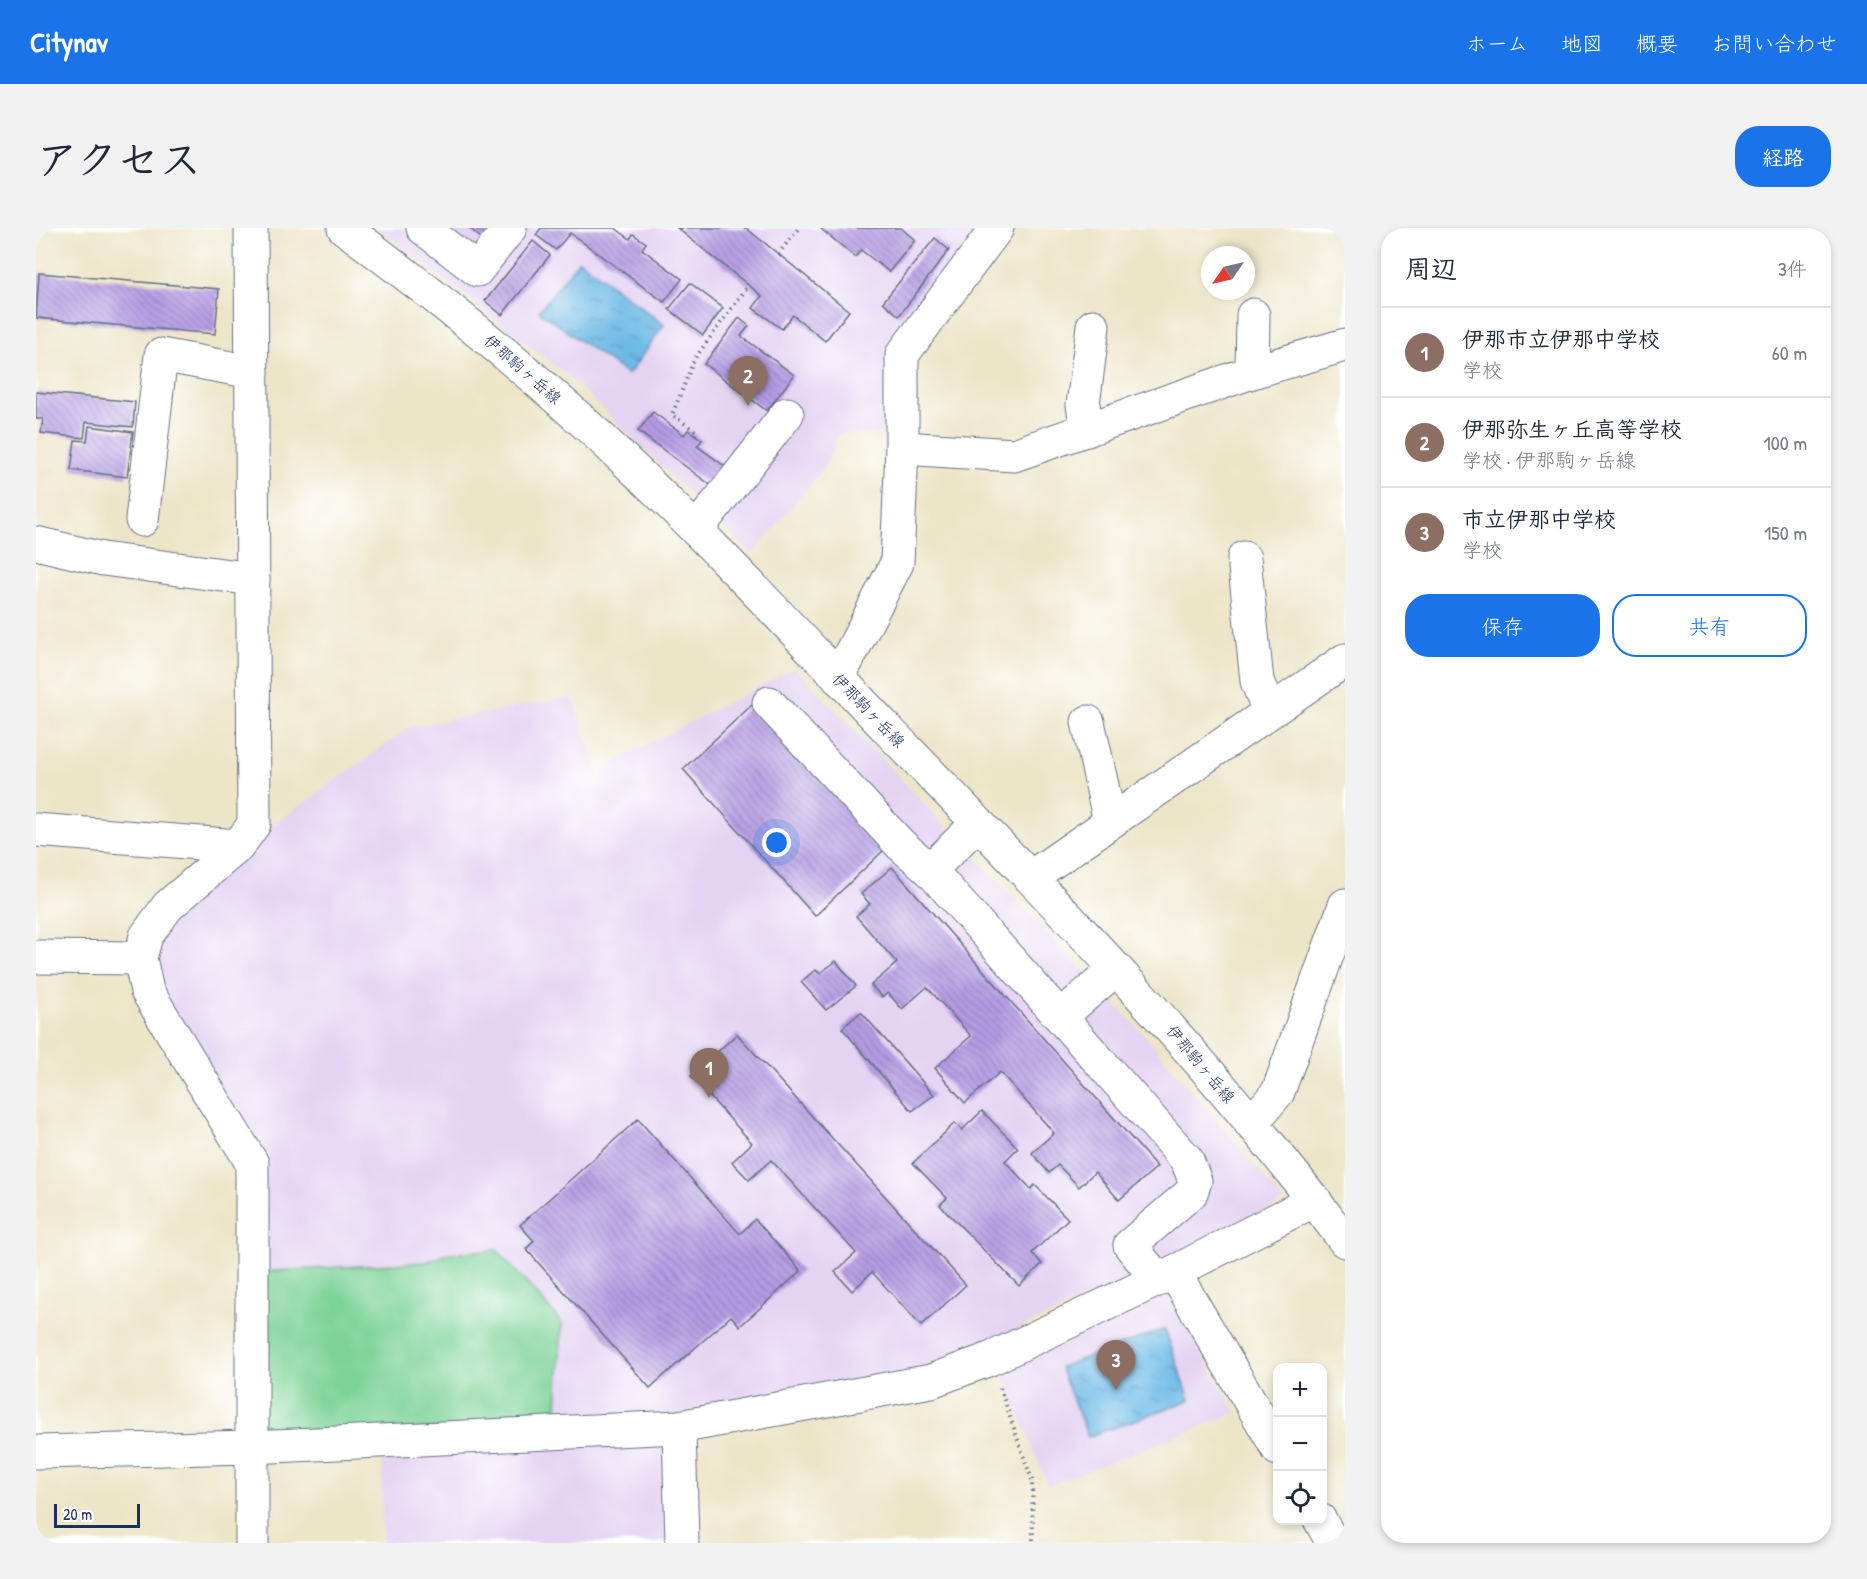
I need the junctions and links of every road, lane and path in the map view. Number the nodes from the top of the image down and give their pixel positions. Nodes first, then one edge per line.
1 (251, 228) edge
2 (344, 228) edge
3 (423, 228) edge
4 (510, 228) edge
5 (799, 228) edge
6 (997, 228) edge
7 (778, 254) dead end
8 (748, 286) dead end
9 (1253, 315) dead end
10 (1093, 326) dead end
11 (1345, 345) edge
12 (252, 372) junction
13 (1252, 372) junction
14 (787, 414) dead end
15 (1087, 430) junction
16 (696, 435) dead end
17 (902, 448) junction
18 (142, 520) dead end
19 (696, 530) junction
20 (36, 543) edge
21 (1244, 558) dead end
22 (253, 579) junction
23 (1345, 660) edge
24 (838, 678) junction
25 (769, 703) dead end
26 (1269, 711) junction
27 (1088, 722) dead end
28 (1110, 822) junction
29 (978, 823) junction
30 (36, 830) edge
31 (238, 846) junction
32 (930, 870) junction
33 (1031, 877) junction
34 (1345, 905) edge
35 (36, 957) edge
36 (140, 958) junction
37 (1116, 969) junction
38 (1061, 1016) junction
39 (1251, 1124) junction
40 (1315, 1200) junction
41 (1345, 1241) edge
42 (1165, 1276) junction
43 (990, 1359) junction
44 (679, 1427) junction
45 (1273, 1441) edge
46 (252, 1447) junction
47 (36, 1452) edge
48 (1322, 1525) edge
49 (252, 1543) edge
50 (682, 1543) edge
51 (1033, 1543) edge
52 (1333, 1543) edge

1 - 12 street
2 - 19 street, 伊那駒ヶ岳線
3 - 4 street
5 - 7 path
6 - 17 street
8 - 16 path
9 - 13 street
10 - 15 street
11 - 13 street
12 - 18 street
12 - 22 street
13 - 15 street
14 - 19 street
15 - 17 street
17 - 24 street
19 - 24 street, 伊那駒ヶ岳線
20 - 22 street
21 - 26 street
22 - 31 street
23 - 26 street
24 - 29 street, 伊那駒ヶ岳線
25 - 32 street
26 - 28 street
27 - 28 street
28 - 33 street
29 - 32 street
29 - 33 street, 伊那駒ヶ岳線
30 - 31 street
31 - 36 street
32 - 38 street
33 - 37 street, 伊那駒ヶ岳線
34 - 39 street
35 - 36 street
36 - 46 street
37 - 38 street
37 - 39 street, 伊那駒ヶ岳線
38 - 42 street
39 - 40 street, 伊那駒ヶ岳線
40 - 41 street, 伊那駒ヶ岳線
40 - 42 street
42 - 43 street
42 - 45 street
43 - 44 street
43 - 51 path
44 - 46 street
44 - 50 street
46 - 47 street
46 - 49 street
48 - 52 street

